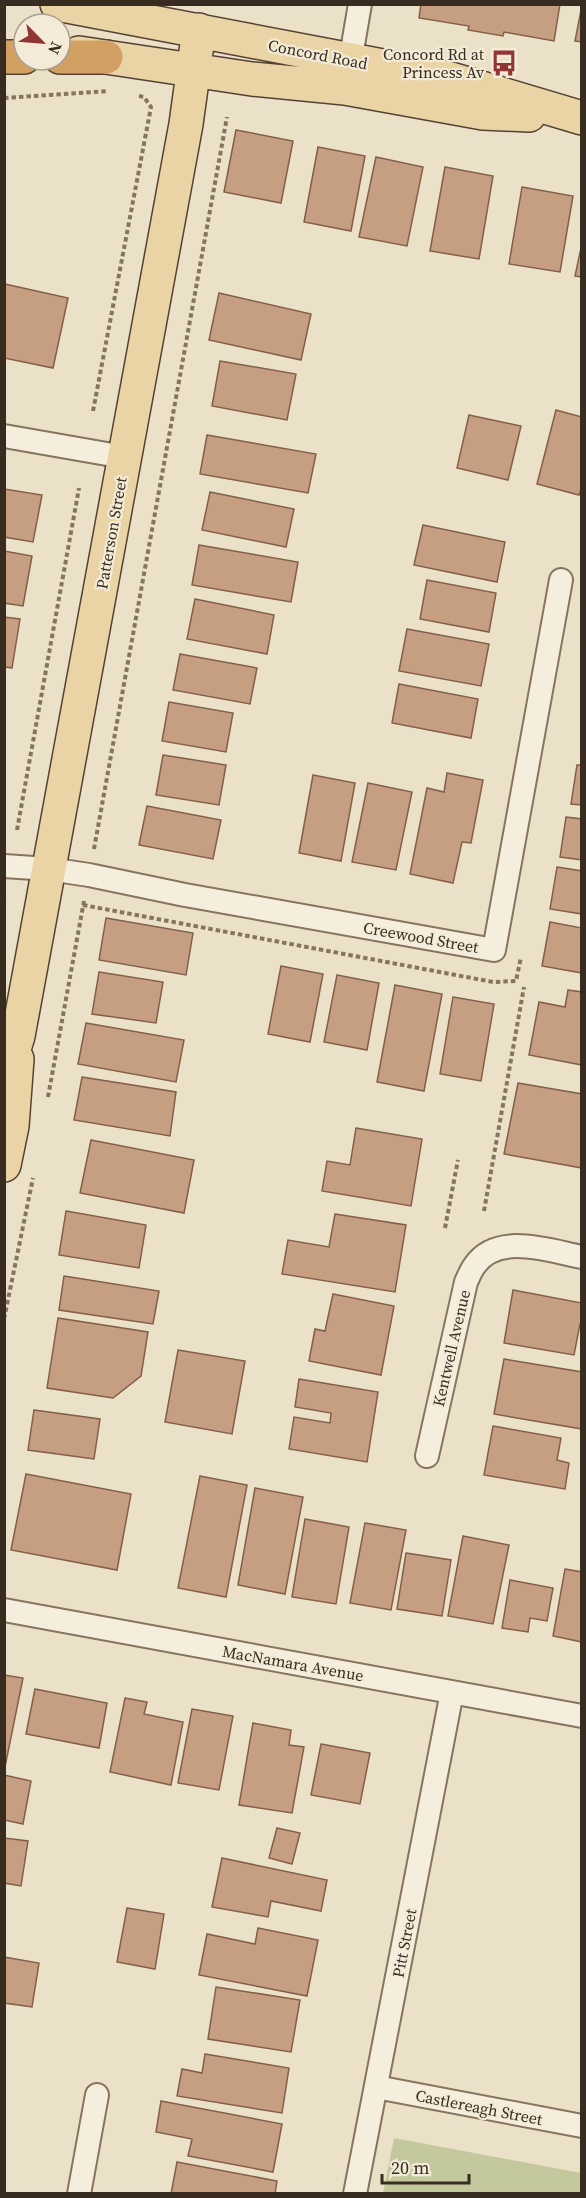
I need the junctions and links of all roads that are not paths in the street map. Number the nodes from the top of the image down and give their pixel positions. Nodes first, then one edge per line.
1 (57, 4) edge
2 (360, 4) edge
3 (199, 30) junction
4 (72, 52) edge
5 (72, 57) edge
6 (106, 57) junction
7 (192, 70) junction
8 (348, 74) junction
9 (579, 117) edge
10 (4, 436) edge
11 (124, 457) junction
12 (561, 580) dead end
13 (4, 866) edge
14 (50, 869) junction
15 (18, 1036) junction
16 (4, 1081) edge
17 (4, 1164) edge
18 (582, 1257) edge
19 (427, 1456) dead end
20 (4, 1610) edge
21 (452, 1692) junction
22 (582, 1716) edge
23 (376, 2087) junction
24 (97, 2095) dead end
25 (582, 2126) edge
26 (79, 2193) edge
27 (355, 2193) edge

1 - 3 main road, Concord Road
2 - 8 street
3 - 7 main road, Patterson Street
3 - 8 main road, Concord Road
4 - 6 main road, Concord Road
5 - 6 highway
6 - 7 main road, Concord Road
7 - 8 main road, Concord Road
7 - 11 main road, Patterson Street
8 - 9 main road, Concord Road
10 - 11 street
11 - 14 main road, Patterson Street
12 - 14 street, Creewood Street
13 - 14 street, Creewood Street
14 - 15 main road, Patterson Street
15 - 16 main road, Patterson Street
15 - 17 main road, Patterson Street
18 - 19 street, Kentwell Avenue
20 - 21 street, MacNamara Avenue
21 - 22 street, MacNamara Avenue
21 - 23 street, Pitt Street
23 - 25 street, Castlereagh Street
23 - 27 street, Pitt Street
24 - 26 street

